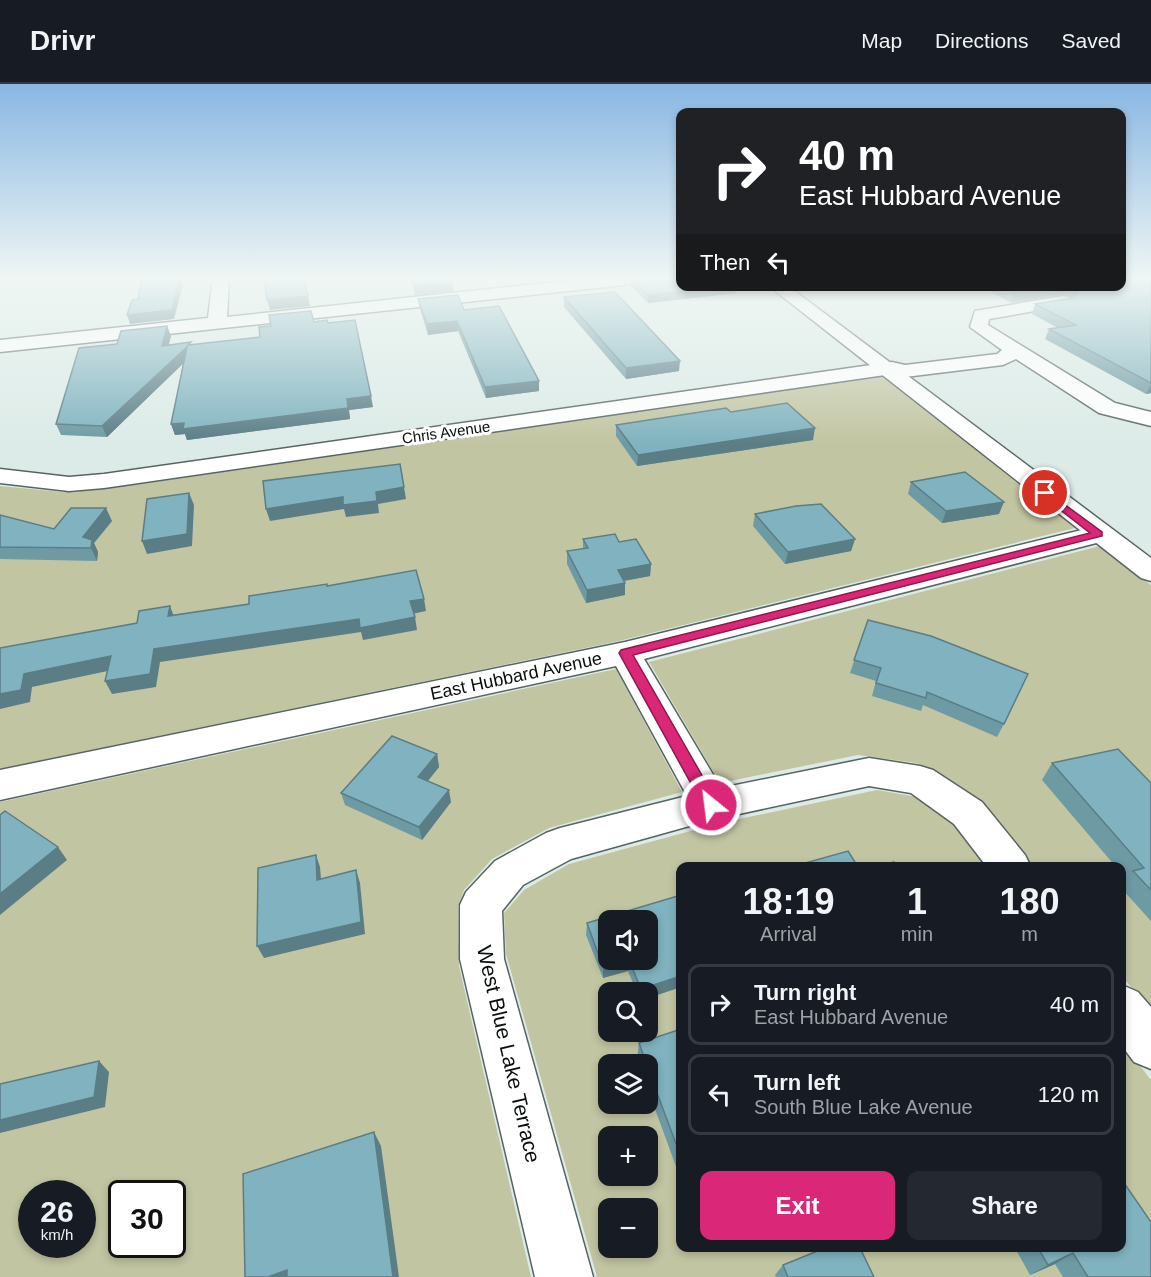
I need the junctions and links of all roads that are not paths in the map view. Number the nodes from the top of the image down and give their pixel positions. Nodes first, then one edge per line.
1 (126, 333) edge
2 (840, 333) edge
3 (987, 333) edge
4 (0, 346) edge
5 (1015, 353) junction
6 (888, 368) junction
7 (1151, 419) edge
8 (0, 476) edge
9 (1098, 534) junction
10 (1151, 572) edge
11 (626, 653) junction
12 (0, 785) edge
13 (711, 805) junction
14 (1007, 862) edge
15 (1126, 1013) edge
16 (1151, 1045) edge
17 (564, 1277) edge

1 - 4 street
2 - 6 street
3 - 5 street
5 - 6 street, Chris Avenue
5 - 7 street
6 - 8 street, Chris Avenue
6 - 9 street
9 - 10 street
9 - 11 street, East Hubbard Avenue
11 - 12 street, East Hubbard Avenue
11 - 13 street
13 - 14 street, West Blue Lake Terrace
13 - 17 street, West Blue Lake Terrace
15 - 16 street

